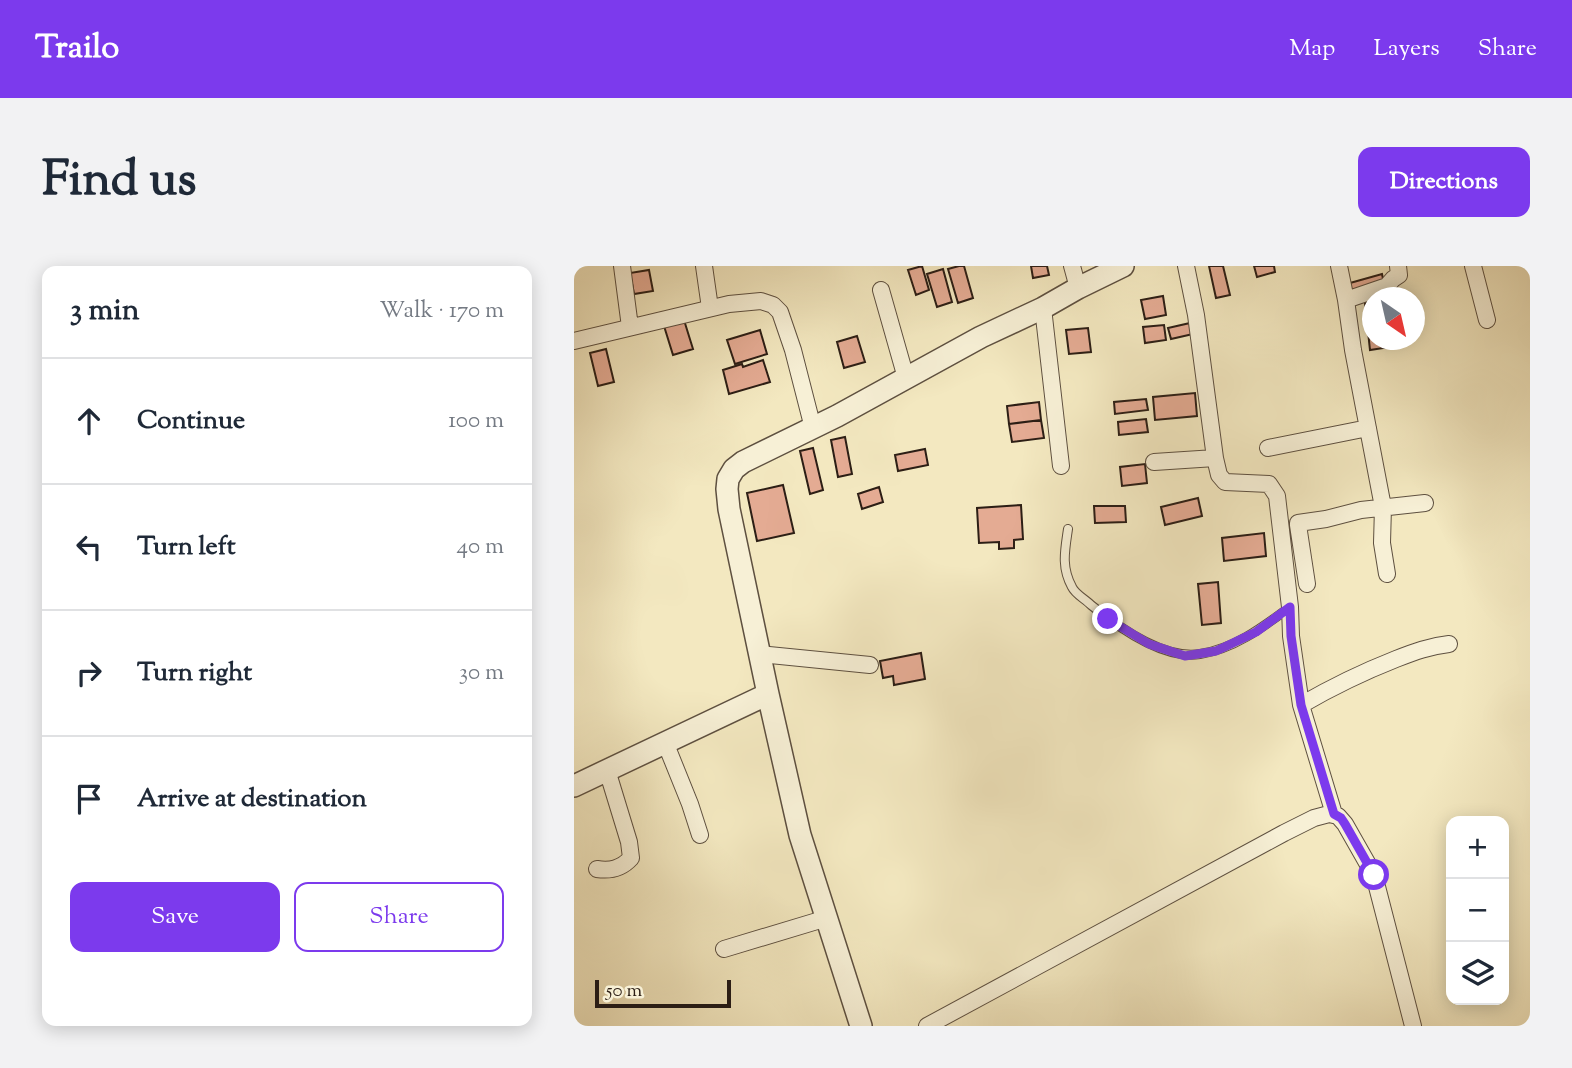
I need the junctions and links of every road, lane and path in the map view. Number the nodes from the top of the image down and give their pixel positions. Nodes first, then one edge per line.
1 (622, 266) edge
2 (704, 266) edge
3 (1072, 266) edge
4 (1123, 266) edge
5 (1186, 266) edge
6 (1339, 266) edge
7 (1398, 266) edge
8 (1473, 266) edge
9 (1078, 288) junction
10 (881, 290) dead end
11 (1346, 300) junction
12 (710, 308) junction
13 (1043, 308) junction
14 (1488, 320) dead end
15 (630, 327) junction
16 (574, 341) edge
17 (906, 378) junction
18 (813, 428) junction
19 (1368, 428) junction
20 (1268, 447) dead end
21 (1215, 458) junction
22 (1154, 462) dead end
23 (1062, 466) dead end
24 (1425, 503) dead end
25 (1383, 507) junction
26 (1068, 529) dead end
27 (1387, 574) dead end
28 (1307, 584) dead end
29 (1290, 607) junction
30 (1449, 644) dead end
31 (759, 654) junction
32 (870, 665) dead end
33 (768, 694) junction
34 (1301, 705) junction
35 (665, 742) junction
36 (607, 770) junction
37 (574, 786) edge
38 (1334, 814) junction
39 (700, 835) dead end
40 (597, 869) dead end
41 (827, 918) junction
42 (724, 949) dead end
43 (861, 1026) edge
44 (928, 1026) edge
45 (1413, 1026) edge

1 - 15 street
2 - 12 street
3 - 9 street
4 - 9 street
5 - 21 street
6 - 11 street
7 - 11 street
8 - 14 street
9 - 13 street
10 - 17 street
11 - 19 street
12 - 15 street
12 - 18 street
13 - 17 street
13 - 23 street
15 - 16 street
17 - 18 street
18 - 31 street
19 - 20 street
19 - 25 street
21 - 22 street
21 - 29 street
24 - 25 street
25 - 27 street
25 - 28 street
26 - 29 lane
29 - 34 street
30 - 34 street
31 - 32 street
31 - 33 street
33 - 35 street
33 - 41 street
34 - 38 street
35 - 36 street
35 - 39 street
36 - 37 street
36 - 40 street
38 - 44 street
38 - 45 street
41 - 42 street
41 - 43 street

